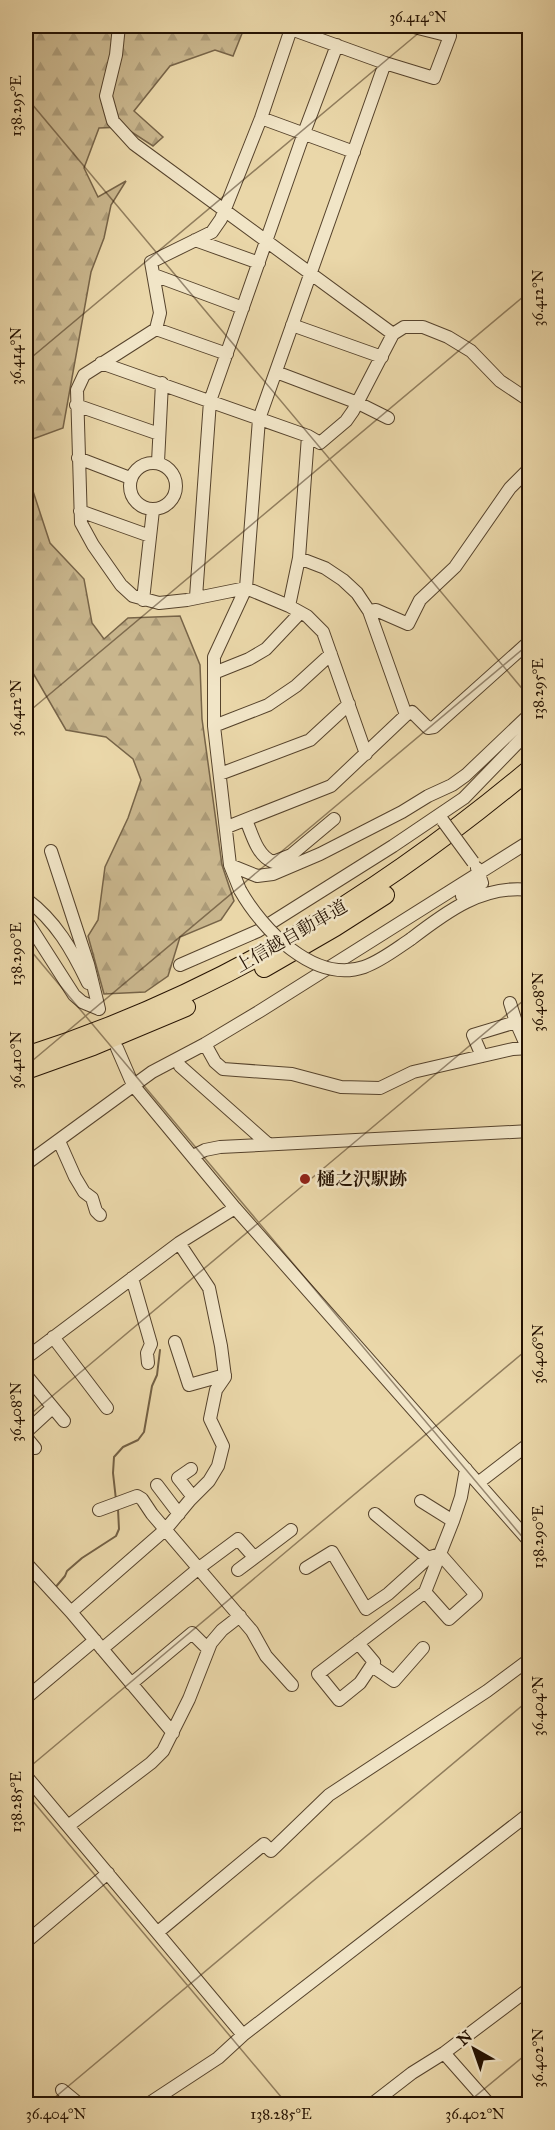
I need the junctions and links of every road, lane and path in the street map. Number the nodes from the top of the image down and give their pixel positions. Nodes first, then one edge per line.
1 (119, 26) edge
2 (410, 26) edge
3 (292, 27) edge
4 (337, 45) junction
5 (385, 63) junction
6 (261, 117) junction
7 (304, 134) junction
8 (354, 152) junction
9 (224, 210) junction
10 (195, 240) junction
11 (267, 240) junction
12 (259, 263) junction
13 (154, 275) junction
14 (310, 275) junction
15 (243, 308) junction
16 (292, 325) junction
17 (156, 329) junction
18 (393, 334) junction
19 (227, 354) junction
20 (382, 357) junction
21 (101, 363) junction
22 (276, 372) junction
23 (162, 383) junction
24 (210, 401) junction
25 (530, 401) edge
26 (358, 403) junction
27 (76, 405) junction
28 (388, 418) dead end
29 (259, 419) junction
30 (159, 434) junction
31 (308, 436) junction
32 (78, 458) junction
33 (158, 462) junction
34 (530, 468) edge
35 (130, 478) junction
36 (153, 510) junction
37 (81, 511) junction
38 (150, 536) junction
39 (299, 558) junction
40 (246, 588) junction
41 (196, 597) junction
42 (143, 600) junction
43 (289, 606) junction
44 (369, 611) junction
45 (300, 613) junction
46 (530, 641) edge
47 (331, 654) junction
48 (214, 673) junction
49 (349, 704) junction
50 (530, 714) edge
51 (406, 715) junction
52 (214, 726) junction
53 (530, 730) edge
54 (366, 754) junction
55 (530, 769) edge
56 (220, 774) junction
57 (530, 786) edge
58 (441, 818) junction
59 (334, 819) dead end
60 (246, 820) junction
61 (227, 827) junction
62 (530, 841) edge
63 (51, 851) dead end
64 (230, 864) junction
65 (476, 868) junction
66 (530, 890) edge
67 (26, 899) edge
68 (441, 916) junction
69 (26, 920) edge
70 (180, 965) dead end
71 (510, 1003) dead end
72 (101, 1013) junction
73 (516, 1022) junction
74 (205, 1044) junction
75 (117, 1048) dead end
76 (528, 1048) edge
77 (26, 1056) edge
78 (482, 1056) junction
79 (180, 1066) dead end
80 (26, 1070) edge
81 (133, 1085) junction
82 (530, 1131) edge
83 (58, 1141) junction
84 (268, 1144) junction
85 (193, 1156) junction
86 (26, 1164) edge
87 (235, 1208) junction
88 (99, 1215) dead end
89 (179, 1243) junction
90 (132, 1278) junction
91 (53, 1337) junction
92 (175, 1342) dead end
93 (26, 1358) edge
94 (148, 1363) dead end
95 (26, 1375) edge
96 (225, 1375) junction
97 (52, 1407) junction
98 (107, 1408) dead end
99 (64, 1421) dead end
100 (26, 1432) edge
101 (26, 1437) edge
102 (530, 1443) edge
103 (35, 1448) dead end
104 (191, 1469) dead end
105 (466, 1469) junction
106 (478, 1482) junction
107 (157, 1485) dead end
108 (193, 1497) junction
109 (421, 1501) dead end
110 (99, 1510) dead end
111 (179, 1514) junction
112 (375, 1514) dead end
113 (453, 1521) junction
114 (166, 1529) junction
115 (291, 1530) dead end
116 (530, 1542) edge
117 (440, 1554) junction
118 (254, 1557) junction
119 (428, 1558) junction
120 (26, 1563) edge
121 (199, 1568) junction
122 (306, 1568) dead end
123 (238, 1570) dead end
124 (425, 1592) junction
125 (71, 1612) junction
126 (240, 1616) junction
127 (358, 1643) junction
128 (98, 1644) junction
129 (423, 1648) dead end
130 (208, 1649) junction
131 (530, 1659) edge
132 (372, 1666) junction
133 (131, 1684) junction
134 (292, 1685) dead end
135 (26, 1698) edge
136 (172, 1733) junction
137 (26, 1776) edge
138 (530, 1813) edge
139 (68, 1826) junction
140 (108, 1873) junction
141 (158, 1932) junction
142 (26, 1942) edge
143 (530, 1988) edge
144 (243, 2034) junction
145 (444, 2053) junction
146 (62, 2090) dead end
147 (79, 2104) edge
148 (148, 2104) edge
149 (372, 2104) edge
150 (489, 2104) edge

1 - 9 street
2 - 5 street
3 - 4 street
3 - 6 street
4 - 5 street
4 - 7 street
5 - 8 street
6 - 7 street
6 - 9 street
7 - 8 street
7 - 11 street
8 - 14 street
9 - 10 street
9 - 11 street
10 - 12 street
10 - 13 street
11 - 12 street
11 - 14 street
12 - 15 street
13 - 15 street
13 - 17 street
14 - 16 street
14 - 18 street
15 - 19 street
16 - 20 street
16 - 22 street
17 - 19 street
17 - 21 street
18 - 20 street
18 - 25 street
19 - 24 street
20 - 26 street
21 - 23 street
21 - 27 street
22 - 26 street
22 - 29 street
23 - 24 street
23 - 30 street
24 - 29 street
24 - 41 street
26 - 28 street
26 - 31 street
27 - 30 street
27 - 32 street
29 - 31 street
29 - 40 street
30 - 33 street
31 - 39 street
32 - 35 street
32 - 37 street
33 - 35 street
33 - 36 street
34 - 44 street
35 - 36 street
36 - 38 street
37 - 38 street
37 - 42 street
38 - 42 street
39 - 43 street
39 - 44 street
40 - 41 street
40 - 43 street
40 - 48 street
41 - 42 street
43 - 45 street
44 - 51 street
45 - 47 street
45 - 48 street
46 - 51 street
47 - 49 street
47 - 52 street
48 - 52 street
49 - 54 street
49 - 56 street
50 - 64 street
51 - 54 street
52 - 56 street
53 - 58 street
54 - 60 street
55 - 77 highway, 上信越自動車道
56 - 61 street
57 - 80 highway, 上信越自動車道
58 - 65 street, bridge
58 - 70 street
59 - 60 street
60 - 61 street
61 - 64 street
62 - 65 street
63 - 72 street
64 - 68 street, bridge
65 - 68 street
65 - 74 street
66 - 68 street
67 - 72 street
69 - 72 street
71 - 73 street
73 - 76 street
73 - 78 street
74 - 78 street
74 - 81 street
75 - 81 street
76 - 78 street
79 - 84 street
81 - 83 street
81 - 85 street
82 - 84 street
83 - 86 street
83 - 88 street
84 - 85 street
85 - 87 street
87 - 89 street
87 - 105 street
89 - 90 street
89 - 96 street
90 - 91 street
90 - 94 street
91 - 93 street
91 - 98 street
92 - 96 street
95 - 97 street
96 - 108 street
97 - 99 street
97 - 100 street
101 - 103 street
102 - 106 street
104 - 108 street
105 - 106 street
105 - 113 street
106 - 116 street
107 - 111 street
108 - 111 street
109 - 113 street
110 - 114 street
111 - 114 street
112 - 119 street
113 - 117 street
114 - 121 street
114 - 125 street
115 - 118 street
117 - 119 street
117 - 124 street
117 - 124 street
118 - 121 street
118 - 123 street
119 - 122 street
120 - 125 street
121 - 126 street
121 - 128 street
124 - 127 street
125 - 128 street
126 - 130 street
126 - 134 street
127 - 132 street
127 - 132 street
128 - 133 street
128 - 135 street
129 - 132 street
130 - 133 street
130 - 136 street
131 - 141 street
133 - 136 street
136 - 139 street
137 - 139 street
138 - 144 street
139 - 140 street
140 - 141 street
140 - 142 street
141 - 144 street
143 - 145 street
144 - 148 street
145 - 149 street
145 - 150 street
146 - 147 street

